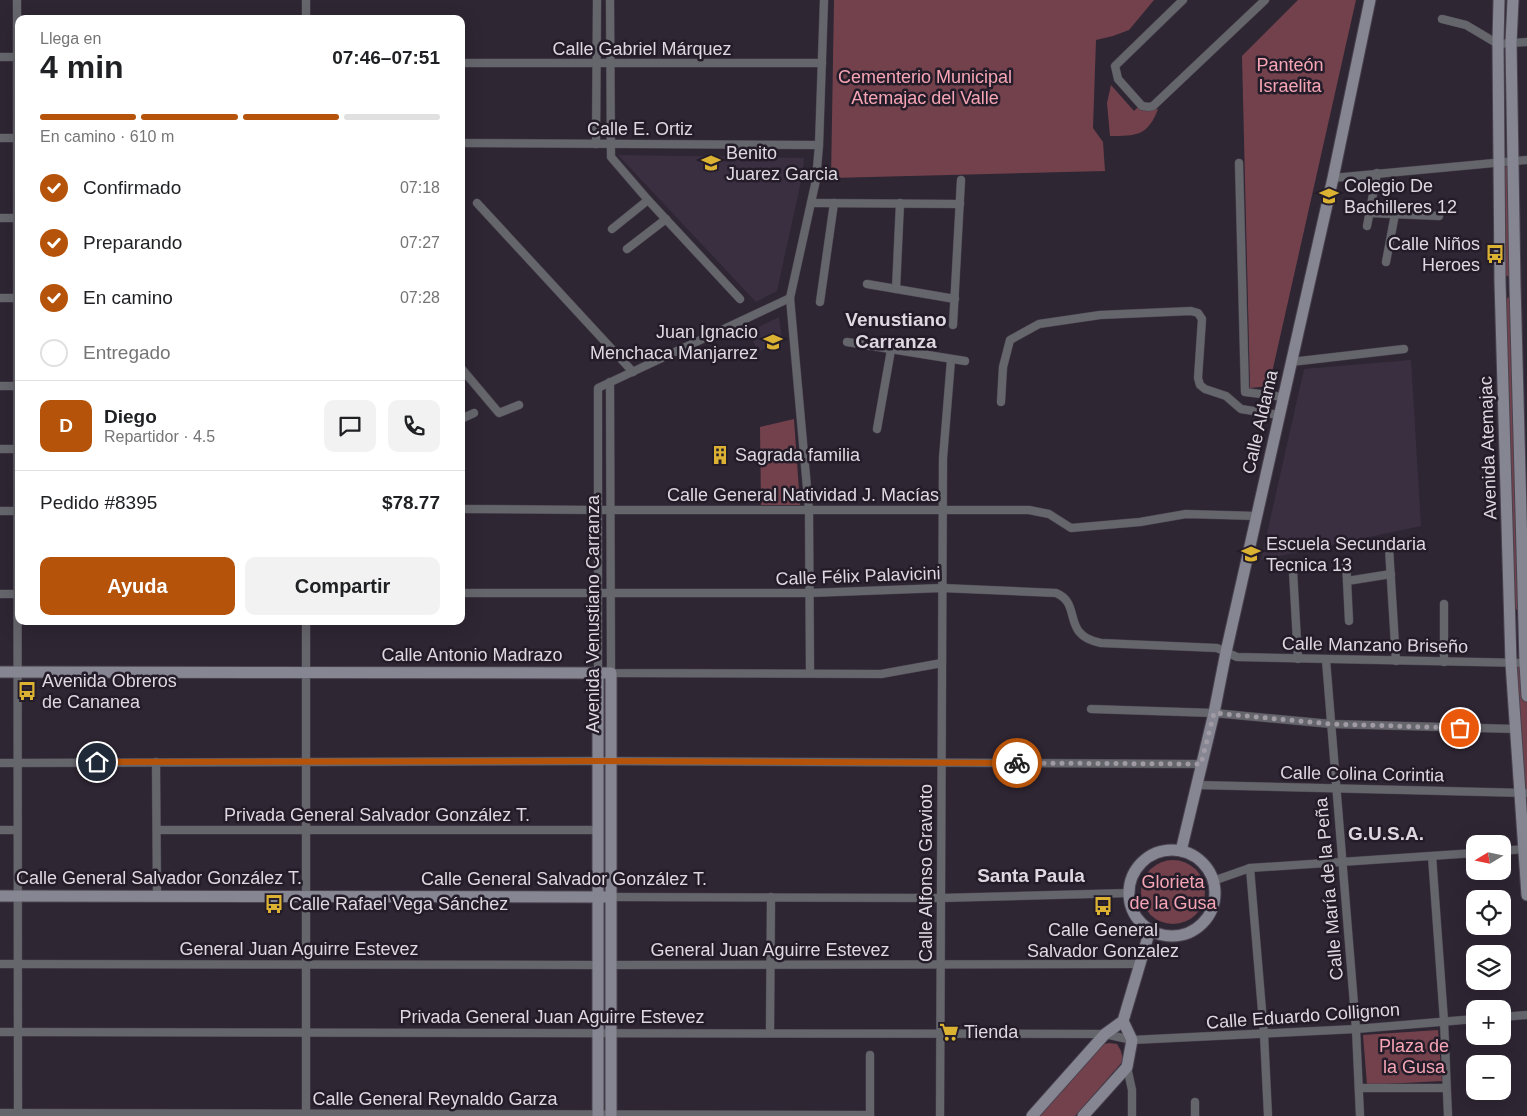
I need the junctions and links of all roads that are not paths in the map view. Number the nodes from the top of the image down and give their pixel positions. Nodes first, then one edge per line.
1 (17, 0) edge
2 (306, 0) edge
3 (596, 0) edge
4 (610, 0) edge
5 (824, 0) edge
6 (1183, 0) edge
7 (1265, 0) edge
8 (1370, 0) edge
9 (1500, 0) edge
10 (1513, 0) edge
11 (17, 15) edge
12 (306, 15) edge
13 (1442, 19) dead end
14 (1527, 42) edge
15 (1511, 43) junction
16 (1498, 44) junction
17 (0, 57) edge
18 (15, 57) edge
19 (465, 63) edge
20 (822, 63) junction
21 (597, 64) junction
22 (611, 64) junction
23 (0, 138) edge
24 (15, 138) edge
25 (465, 143) edge
26 (596, 144) junction
27 (611, 144) junction
28 (819, 146) junction
29 (1527, 160) edge
30 (1513, 162) junction
31 (1239, 163) dead end
32 (1499, 163) junction
33 (1377, 173) junction
34 (1332, 178) junction
35 (961, 180) dead end
36 (648, 200) junction
37 (477, 203) dead end
38 (811, 203) junction
39 (834, 203) junction
40 (900, 203) junction
41 (960, 204) junction
42 (1369, 213) junction
43 (1395, 214) junction
44 (1439, 216) dead end
45 (0, 218) edge
46 (15, 218) edge
47 (666, 219) junction
48 (1367, 226) dead end
49 (612, 229) dead end
50 (627, 248) dead end
51 (1386, 262) dead end
52 (1500, 282) junction
53 (867, 284) dead end
54 (1527, 284) edge
55 (1515, 285) junction
56 (896, 289) junction
57 (0, 298) edge
58 (15, 298) edge
59 (790, 298) junction
60 (740, 299) dead end
61 (955, 299) junction
62 (820, 302) dead end
63 (953, 325) dead end
64 (847, 342) dead end
65 (1404, 349) dead end
66 (891, 350) junction
67 (951, 360) junction
68 (965, 361) dead end
69 (1291, 362) junction
70 (633, 372) junction
71 (465, 373) edge
72 (610, 382) junction
73 (0, 386) edge
74 (15, 386) edge
75 (1283, 397) junction
76 (1001, 402) dead end
77 (519, 405) dead end
78 (474, 413) dead end
79 (1279, 415) junction
80 (465, 417) edge
81 (877, 430) dead end
82 (0, 449) edge
83 (15, 449) edge
84 (465, 509) edge
85 (598, 510) junction
86 (610, 510) junction
87 (809, 510) junction
88 (943, 510) junction
89 (0, 511) edge
90 (15, 511) edge
91 (1256, 516) junction
92 (1389, 548) dead end
93 (1346, 561) dead end
94 (1293, 571) dead end
95 (1391, 574) junction
96 (1347, 581) junction
97 (942, 588) junction
98 (598, 593) junction
99 (610, 593) junction
100 (810, 593) junction
101 (0, 594) edge
102 (15, 594) edge
103 (465, 594) edge
104 (1444, 604) dead end
105 (1350, 621) dead end
106 (1526, 621) edge
107 (18, 625) edge
108 (306, 625) edge
109 (1510, 627) junction
110 (1226, 652) junction
111 (1298, 659) junction
112 (1326, 660) junction
113 (1396, 661) junction
114 (1444, 662) junction
115 (942, 663) junction
116 (1512, 663) junction
117 (1525, 663) junction
118 (0, 672) edge
119 (18, 672) junction
120 (306, 672) junction
121 (598, 673) junction
122 (611, 673) junction
123 (810, 674) junction
124 (1527, 696) edge
125 (1092, 709) dead end
126 (1214, 713) junction
127 (1331, 724) junction
128 (1516, 730) junction
129 (598, 761) junction
130 (0, 762) edge
131 (17, 762) junction
132 (156, 762) junction
133 (306, 762) junction
134 (611, 762) junction
135 (941, 763) junction
136 (1201, 764) junction
137 (1196, 785) junction
138 (1336, 788) junction
139 (1523, 793) edge
140 (0, 830) edge
141 (17, 830) junction
142 (157, 830) junction
143 (306, 830) junction
144 (598, 830) junction
145 (1524, 849) junction
146 (1511, 850) edge
147 (1181, 851) junction
148 (1466, 854) edge
149 (1432, 856) junction
150 (1342, 862) junction
151 (1250, 868) junction
152 (1213, 881) junction
153 (1129, 893) junction
154 (1527, 895) edge
155 (0, 896) edge
156 (17, 896) junction
157 (157, 896) junction
158 (306, 896) junction
159 (598, 897) junction
160 (611, 897) junction
161 (771, 897) junction
162 (940, 898) junction
163 (1150, 930) junction
164 (0, 964) edge
165 (17, 964) junction
166 (306, 964) junction
167 (598, 964) junction
168 (770, 964) junction
169 (940, 964) junction
170 (1140, 964) junction
171 (611, 965) junction
172 (1527, 1015) edge
173 (1511, 1016) edge
174 (1466, 1020) edge
175 (1123, 1021) junction
176 (1444, 1021) junction
177 (1356, 1029) junction
178 (770, 1031) junction
179 (0, 1032) edge
180 (17, 1032) junction
181 (306, 1032) junction
182 (940, 1032) junction
183 (598, 1033) junction
184 (611, 1033) junction
185 (1105, 1034) junction
186 (1264, 1034) junction
187 (1132, 1040) junction
188 (870, 1055) dead end
189 (1127, 1067) junction
190 (1359, 1088) junction
191 (1446, 1088) junction
192 (1195, 1102) dead end
193 (0, 1113) edge
194 (18, 1115) edge
195 (306, 1115) edge
196 (598, 1115) edge
197 (611, 1115) edge
198 (870, 1115) edge
199 (940, 1116) edge
200 (1032, 1116) edge
201 (1083, 1116) edge
202 (1132, 1116) edge
203 (1194, 1116) edge
204 (1268, 1116) edge
205 (1360, 1116) edge
206 (1448, 1116) edge

1 - 11 street
2 - 12 street
3 - 21 street
4 - 22 street
5 - 20 street
6 - 7 street
8 - 34 street, Calle Aldama
9 - 16 street, Avenida Atemajac
10 - 15 street, Avenida Atemajac
13 - 16 street
14 - 15 street
15 - 16 street
15 - 30 street, Avenida Atemajac
16 - 32 street, Avenida Atemajac
17 - 18 street
19 - 21 street, Calle Gabriel Márquez
20 - 22 street, Calle Gabriel Márquez
20 - 28 street
21 - 22 street, Calle Gabriel Márquez
21 - 26 street
22 - 27 street
23 - 24 street
25 - 26 street, Calle E. Ortiz
26 - 27 street, Calle E. Ortiz
27 - 28 street, Calle E. Ortiz
27 - 36 street
28 - 38 street
29 - 30 street
30 - 32 street
30 - 55 street, Avenida Atemajac
31 - 75 street
32 - 33 street
32 - 52 street, Avenida Atemajac
33 - 34 street
33 - 42 street
34 - 69 street, Calle Aldama
35 - 41 street
36 - 47 street
36 - 49 street
37 - 70 street
38 - 39 street
38 - 59 street
39 - 40 street
39 - 62 street
40 - 41 street
40 - 56 street
41 - 61 street
42 - 43 street
42 - 48 street
43 - 44 street
43 - 51 street
45 - 46 street
47 - 50 street
47 - 60 street
52 - 55 street
52 - 109 street, Avenida Atemajac
53 - 56 street
54 - 55 street
55 - 106 street, Avenida Atemajac
56 - 61 street
57 - 58 street
59 - 70 street
59 - 87 street
61 - 63 street
64 - 66 street
65 - 69 street
66 - 67 street
66 - 81 street
67 - 68 street
67 - 88 street, Calle Alfonso Gravioto
69 - 75 street, Calle Aldama
70 - 72 street
71 - 77 street
72 - 85 street, Avenida Venustiano Carranza
72 - 86 street, Avenida Venustiano Carranza
73 - 74 street
75 - 79 street, Calle Aldama
76 - 79 street
78 - 80 street
79 - 91 street, Calle Aldama
82 - 83 street
84 - 85 street, Calle General Natividad J. Macías
85 - 86 street, Calle General Natividad J. Macías
85 - 98 street, Avenida Venustiano Carranza
86 - 87 street, Calle General Natividad J. Macías
86 - 99 street, Avenida Venustiano Carranza
87 - 88 street, Calle General Natividad J. Macías
87 - 100 street
88 - 91 street, Calle General Natividad J. Macías
88 - 97 street, Calle Alfonso Gravioto
89 - 90 street
91 - 110 street, Calle Aldama
92 - 95 street
93 - 96 street
94 - 111 street
95 - 96 street
95 - 113 street
96 - 105 street
97 - 100 street, Calle Félix Palavicini
97 - 110 street, Calle Félix Palavicini
97 - 115 street, Calle Alfonso Gravioto
98 - 99 street, Calle Félix Palavicini
98 - 103 street, Calle Félix Palavicini
98 - 121 street, Avenida Venustiano Carranza
99 - 100 street, Calle Félix Palavicini
99 - 122 street, Avenida Venustiano Carranza
100 - 123 street
101 - 102 street
104 - 114 street
106 - 109 street
106 - 117 street, Avenida Atemajac
107 - 119 street
108 - 120 street
109 - 116 street, Avenida Atemajac
110 - 111 street, Calle Manzano Briseño
110 - 126 street, Calle Aldama
111 - 112 street, Calle Manzano Briseño
112 - 113 street, Calle Manzano Briseño
112 - 127 street, Calle María de la Peña
113 - 114 street, Calle Manzano Briseño
114 - 116 street, Calle Manzano Briseño
115 - 123 street, Calle Antonio Madrazo
115 - 135 street, Calle Alfonso Gravioto
116 - 117 street, Calle Manzano Briseño
116 - 128 street, Avenida Atemajac
117 - 124 street, Avenida Atemajac
118 - 119 street, Calle Antonio Madrazo
119 - 120 street, Calle Antonio Madrazo
119 - 131 street
120 - 121 street, Calle Antonio Madrazo
120 - 133 street
121 - 122 street, Calle Antonio Madrazo
121 - 129 street, Avenida Venustiano Carranza
122 - 123 street, Calle Antonio Madrazo
122 - 134 street, Avenida Venustiano Carranza
125 - 126 street
126 - 127 street
126 - 136 street, Calle Aldama
127 - 128 street
127 - 138 street, Calle María de la Peña
128 - 139 street, Avenida Atemajac
129 - 133 street
129 - 134 street
129 - 144 street, Avenida Venustiano Carranza
130 - 131 street
131 - 132 street
131 - 141 street
132 - 133 street
132 - 142 street
133 - 143 street
134 - 135 street
134 - 160 street, Avenida Venustiano Carranza
135 - 136 street
135 - 162 street, Calle Alfonso Gravioto
136 - 137 street, Calle Aldama
137 - 138 street, Calle Colina Corintia
137 - 147 street, Calle Aldama
138 - 139 street, Calle Colina Corintia
138 - 150 street, Calle María de la Peña
139 - 145 street, Avenida Atemajac
140 - 141 street
141 - 156 street
142 - 143 street, Privada General Salvador González T.
142 - 157 street
143 - 144 street, Privada General Salvador González T.
143 - 158 street
144 - 159 street, Avenida Venustiano Carranza
145 - 146 street
145 - 154 street, Avenida Atemajac
147 - 152 street
147 - 153 street
148 - 149 street
149 - 150 street
149 - 176 street
150 - 151 street
150 - 177 street, Calle María de la Peña
151 - 152 street
151 - 186 street
152 - 163 street
153 - 162 street, Calle General Salvador González T.
153 - 163 street
155 - 156 street, Calle General Salvador González T.
156 - 157 street, Calle General Salvador González T.
156 - 165 street
157 - 158 street, Calle General Salvador González T.
158 - 159 street, Calle General Salvador González T.
158 - 166 street
159 - 160 street, Calle General Salvador González T.
159 - 167 street, Avenida Venustiano Carranza
160 - 161 street, Calle General Salvador González T.
160 - 171 street, Avenida Venustiano Carranza
161 - 162 street, Calle General Salvador González T.
161 - 168 street
162 - 169 street, Calle Alfonso Gravioto
163 - 170 street
164 - 165 street, General Juan Aguirre Estevez
165 - 166 street, General Juan Aguirre Estevez
165 - 180 street
166 - 167 street, General Juan Aguirre Estevez
166 - 181 street
167 - 183 street, Avenida Venustiano Carranza
168 - 169 street, General Juan Aguirre Estevez
168 - 171 street, General Juan Aguirre Estevez
168 - 178 street
169 - 170 street, General Juan Aguirre Estevez
169 - 182 street, Calle Alfonso Gravioto
170 - 175 street
171 - 184 street, Avenida Venustiano Carranza
172 - 173 street
174 - 176 street, Calle Eduardo Collignon
175 - 185 street
175 - 187 street
176 - 177 street, Calle Eduardo Collignon
176 - 191 street
177 - 186 street, Calle Eduardo Collignon
177 - 190 street, Calle María de la Peña
178 - 182 street, Privada General Juan Aguirre Estevez
178 - 184 street, Privada General Juan Aguirre Estevez
179 - 180 street, Privada General Juan Aguirre Estevez
180 - 181 street, Privada General Juan Aguirre Estevez
180 - 194 street
181 - 183 street, Privada General Juan Aguirre Estevez
181 - 195 street
182 - 185 street, Privada General Juan Aguirre Estevez
182 - 199 street, Calle Alfonso Gravioto
183 - 184 street, Privada General Juan Aguirre Estevez
183 - 196 street, Avenida Venustiano Carranza
184 - 197 street, Avenida Venustiano Carranza
185 - 187 street, Calle Eduardo Collignon
185 - 200 street
186 - 187 street, Calle Eduardo Collignon
186 - 204 street
187 - 189 street
188 - 198 street
189 - 201 street
189 - 202 street
190 - 191 street
190 - 205 street, Calle María de la Peña
191 - 206 street
192 - 203 street
193 - 194 street, Calle General Reynaldo Garza
194 - 195 street, Calle General Reynaldo Garza
195 - 196 street, Calle General Reynaldo Garza
196 - 197 street, Calle General Reynaldo Garza
197 - 198 street, Calle General Reynaldo Garza

